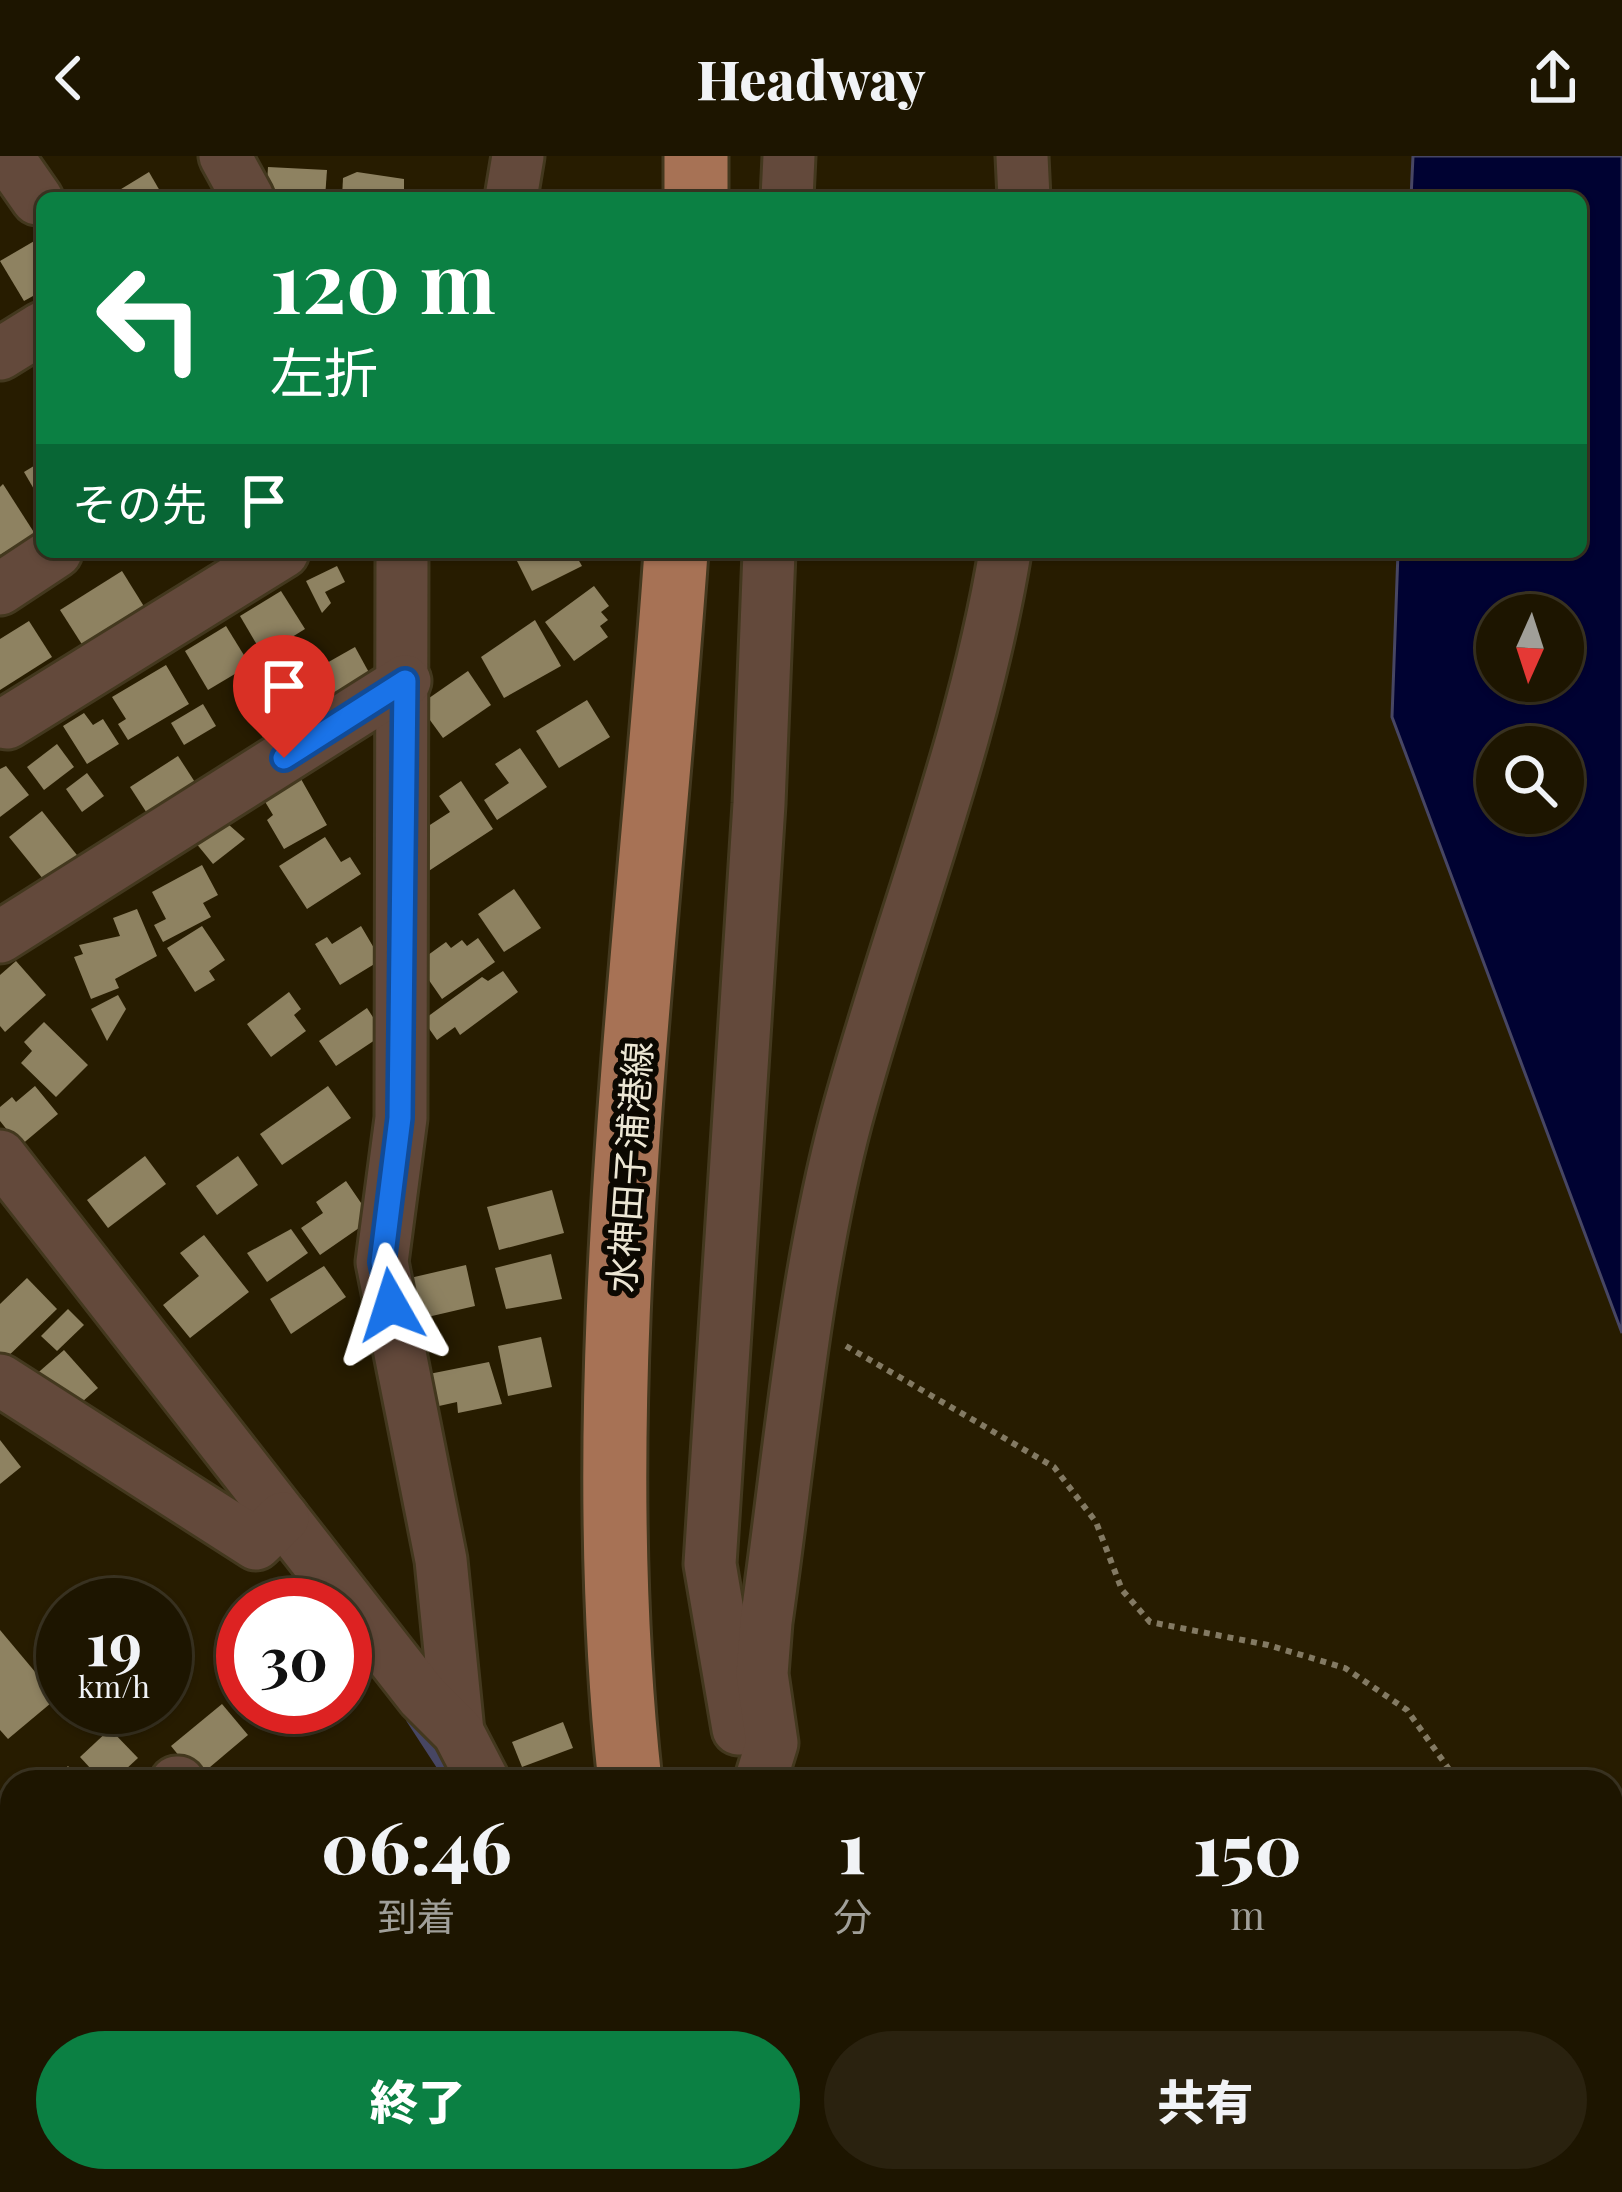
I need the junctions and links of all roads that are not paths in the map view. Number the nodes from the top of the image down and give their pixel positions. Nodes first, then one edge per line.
1 (7, 156) edge
2 (225, 156) edge
3 (518, 156) edge
4 (697, 156) edge
5 (789, 156) edge
6 (1022, 156) edge
7 (245, 192) edge
8 (512, 192) edge
9 (695, 192) edge
10 (787, 192) edge
11 (1024, 192) edge
12 (36, 198) edge
13 (36, 332) edge
14 (0, 354) edge
15 (47, 558) edge
16 (274, 558) edge
17 (402, 558) edge
18 (676, 558) edge
19 (769, 558) edge
20 (1003, 558) edge
21 (0, 589) edge
22 (405, 681) junction
23 (7, 723) dead end
24 (0, 937) edge
25 (0, 1156) edge
26 (0, 1380) edge
27 (283, 1518) junction
28 (458, 1732) junction
29 (478, 1770) edge
30 (629, 1770) edge
31 (748, 1770) edge
32 (767, 1770) edge

1 - 12 street
2 - 7 street
3 - 8 street
4 - 9 main road
5 - 10 street
6 - 11 street
13 - 14 street
15 - 21 street
16 - 23 street
17 - 22 street
18 - 30 main road, 水神田子浦港線
19 - 31 street
20 - 32 street
22 - 24 street
22 - 28 street
25 - 27 street
26 - 27 street
27 - 28 street
28 - 29 street

